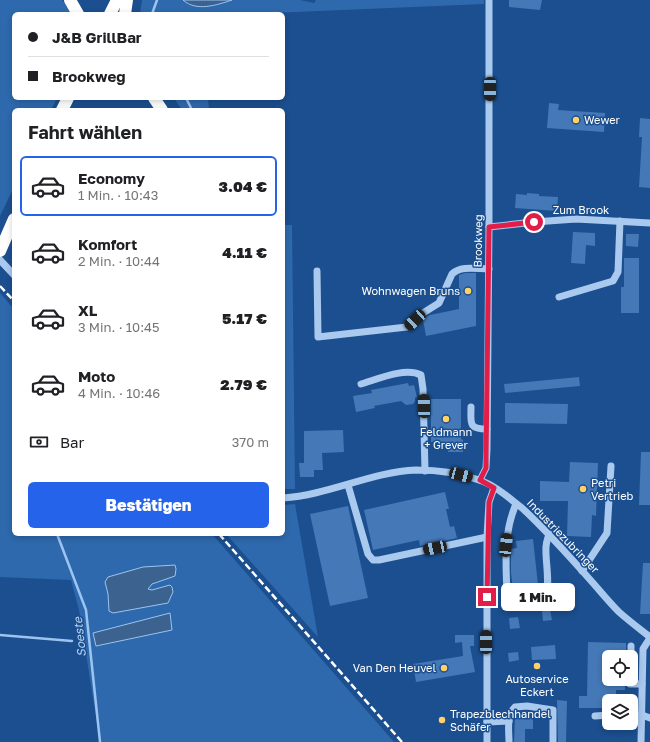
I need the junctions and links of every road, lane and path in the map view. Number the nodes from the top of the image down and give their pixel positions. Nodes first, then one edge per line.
1 (70, 0) edge
2 (117, 0) edge
3 (127, 0) edge
4 (489, 0) edge
5 (77, 12) edge
6 (111, 12) edge
7 (125, 12) edge
8 (620, 221) junction
9 (650, 223) edge
10 (12, 224) edge
11 (489, 227) junction
12 (0, 251) edge
13 (0, 260) edge
14 (488, 268) junction
15 (318, 270) dead end
16 (12, 273) edge
17 (559, 298) dead end
18 (361, 384) dead end
19 (471, 407) dead end
20 (487, 429) junction
21 (611, 466) dead end
22 (425, 471) junction
23 (480, 480) junction
24 (348, 485) junction
25 (494, 488) junction
26 (285, 498) edge
27 (516, 504) junction
28 (549, 534) junction
29 (487, 537) junction
30 (582, 571) junction
31 (650, 638) edge
32 (631, 646) dead end
33 (631, 650) edge
34 (638, 684) edge
35 (642, 684) junction
36 (638, 715) edge
37 (642, 715) junction
38 (595, 716) dead end
39 (602, 716) edge
40 (650, 718) edge
41 (509, 721) junction
42 (487, 722) junction
43 (487, 742) edge
44 (509, 742) edge
45 (553, 742) edge
46 (641, 742) edge

1 - 5 highway
2 - 6 highway
3 - 7 highway
4 - 11 street, Brookweg
8 - 9 street, Zum Brook
8 - 11 street, Zum Brook
8 - 17 street
10 - 12 highway
11 - 14 street, Brookweg
13 - 16 street
14 - 15 street
14 - 20 street, Brookweg
18 - 22 street
19 - 20 street
20 - 23 street, Brookweg
21 - 30 street
22 - 23 street, Industriezubringer
22 - 24 street, Industriezubringer
23 - 25 street, Industriezubringer
24 - 26 street, Industriezubringer
24 - 29 street
25 - 27 street, Industriezubringer
25 - 29 street
27 - 28 street, Industriezubringer
27 - 28 street
28 - 30 street, Industriezubringer
29 - 42 street
30 - 31 street, Industriezubringer
31 - 35 street
32 - 33 street
34 - 35 street
35 - 37 street
36 - 37 street
37 - 40 street
37 - 46 street
38 - 39 street
41 - 42 street
41 - 44 street
41 - 45 street
42 - 43 street

